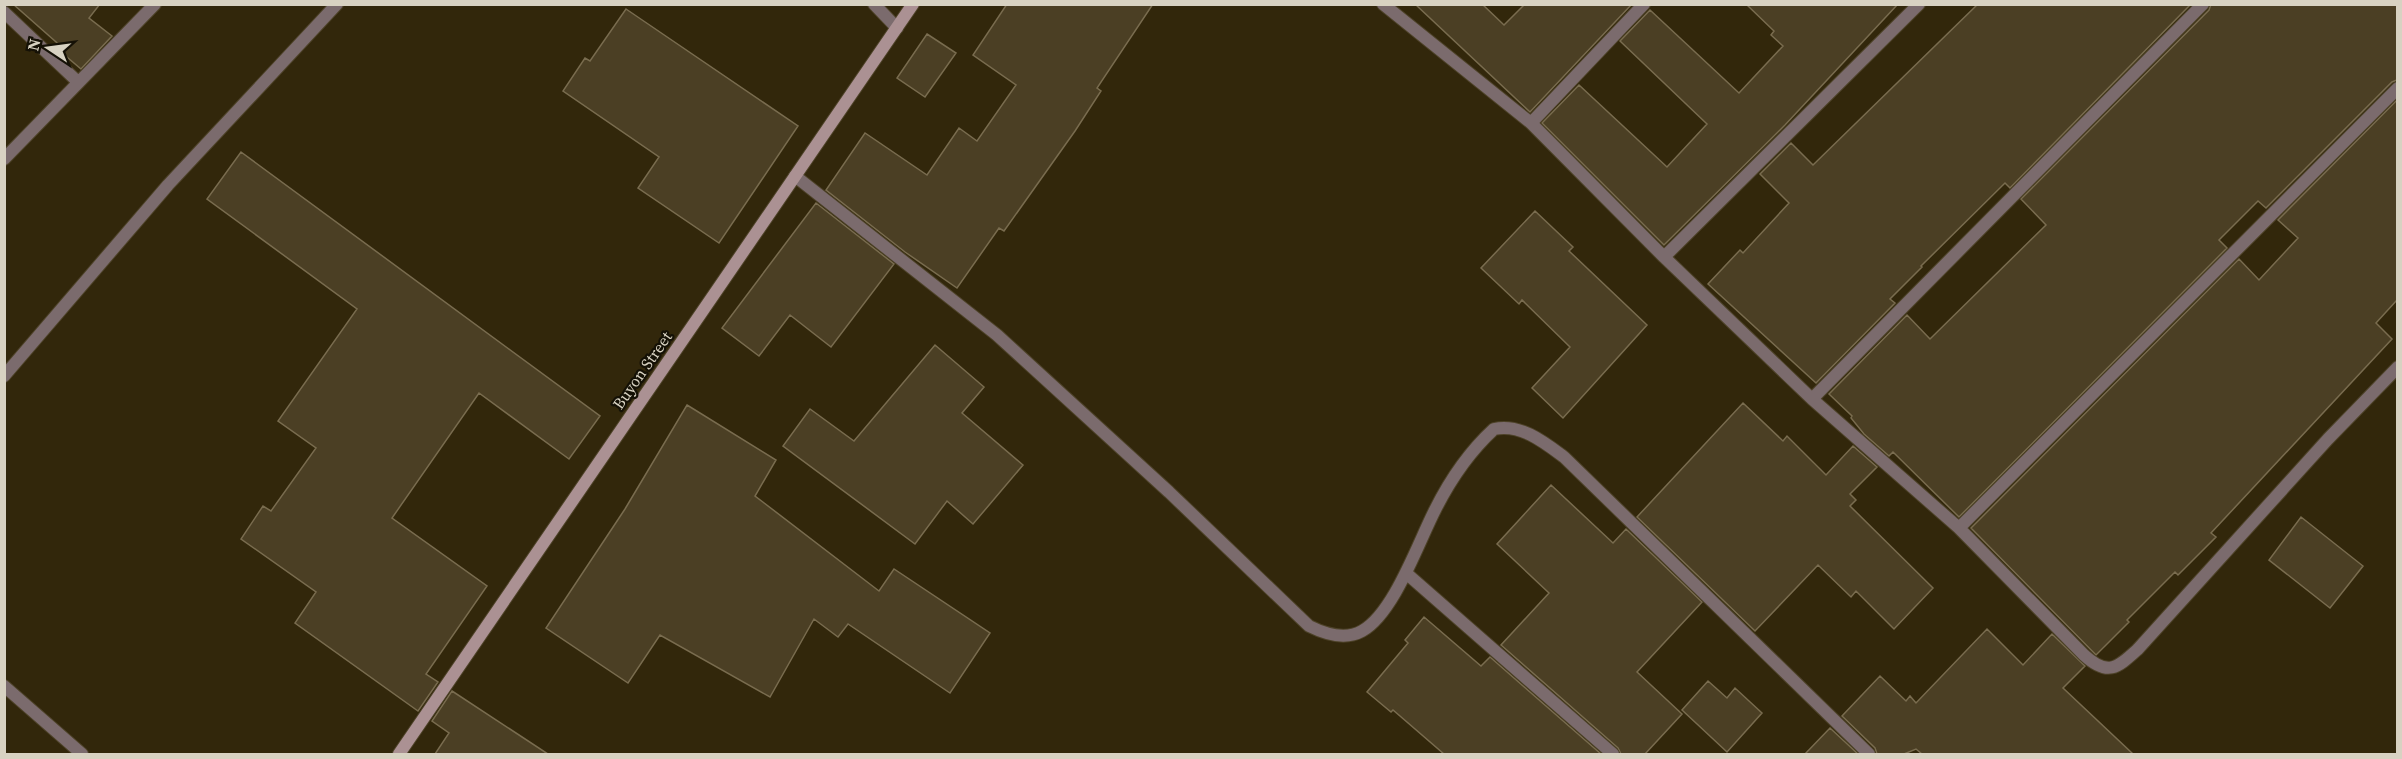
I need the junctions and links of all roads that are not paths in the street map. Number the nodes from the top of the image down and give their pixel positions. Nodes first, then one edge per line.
1 (155, 4) edge
2 (337, 4) edge
3 (874, 4) edge
4 (914, 4) edge
5 (1644, 4) edge
6 (1919, 4) edge
7 (2203, 4) edge
8 (1384, 5) edge
9 (4, 12) edge
10 (897, 28) junction
11 (78, 82) junction
12 (2397, 88) edge
13 (1531, 123) junction
14 (4, 159) edge
15 (795, 176) junction
16 (1664, 257) junction
17 (2397, 367) edge
18 (4, 376) edge
19 (1812, 399) junction
20 (1959, 528) junction
21 (1406, 573) junction
22 (4, 686) edge
23 (82, 754) edge
24 (399, 754) edge
25 (1613, 754) edge
26 (1869, 754) edge

1 - 11 street
2 - 18 street
3 - 10 street
4 - 10 main road, Buyon Street
5 - 13 street
6 - 16 street
7 - 19 street
8 - 13 street
9 - 11 street
10 - 15 main road, Buyon Street
11 - 14 street
12 - 20 street
13 - 16 street
15 - 21 street
15 - 24 main road, Buyon Street
16 - 19 street
17 - 20 street
19 - 20 street
21 - 25 street
21 - 26 street
22 - 23 street

